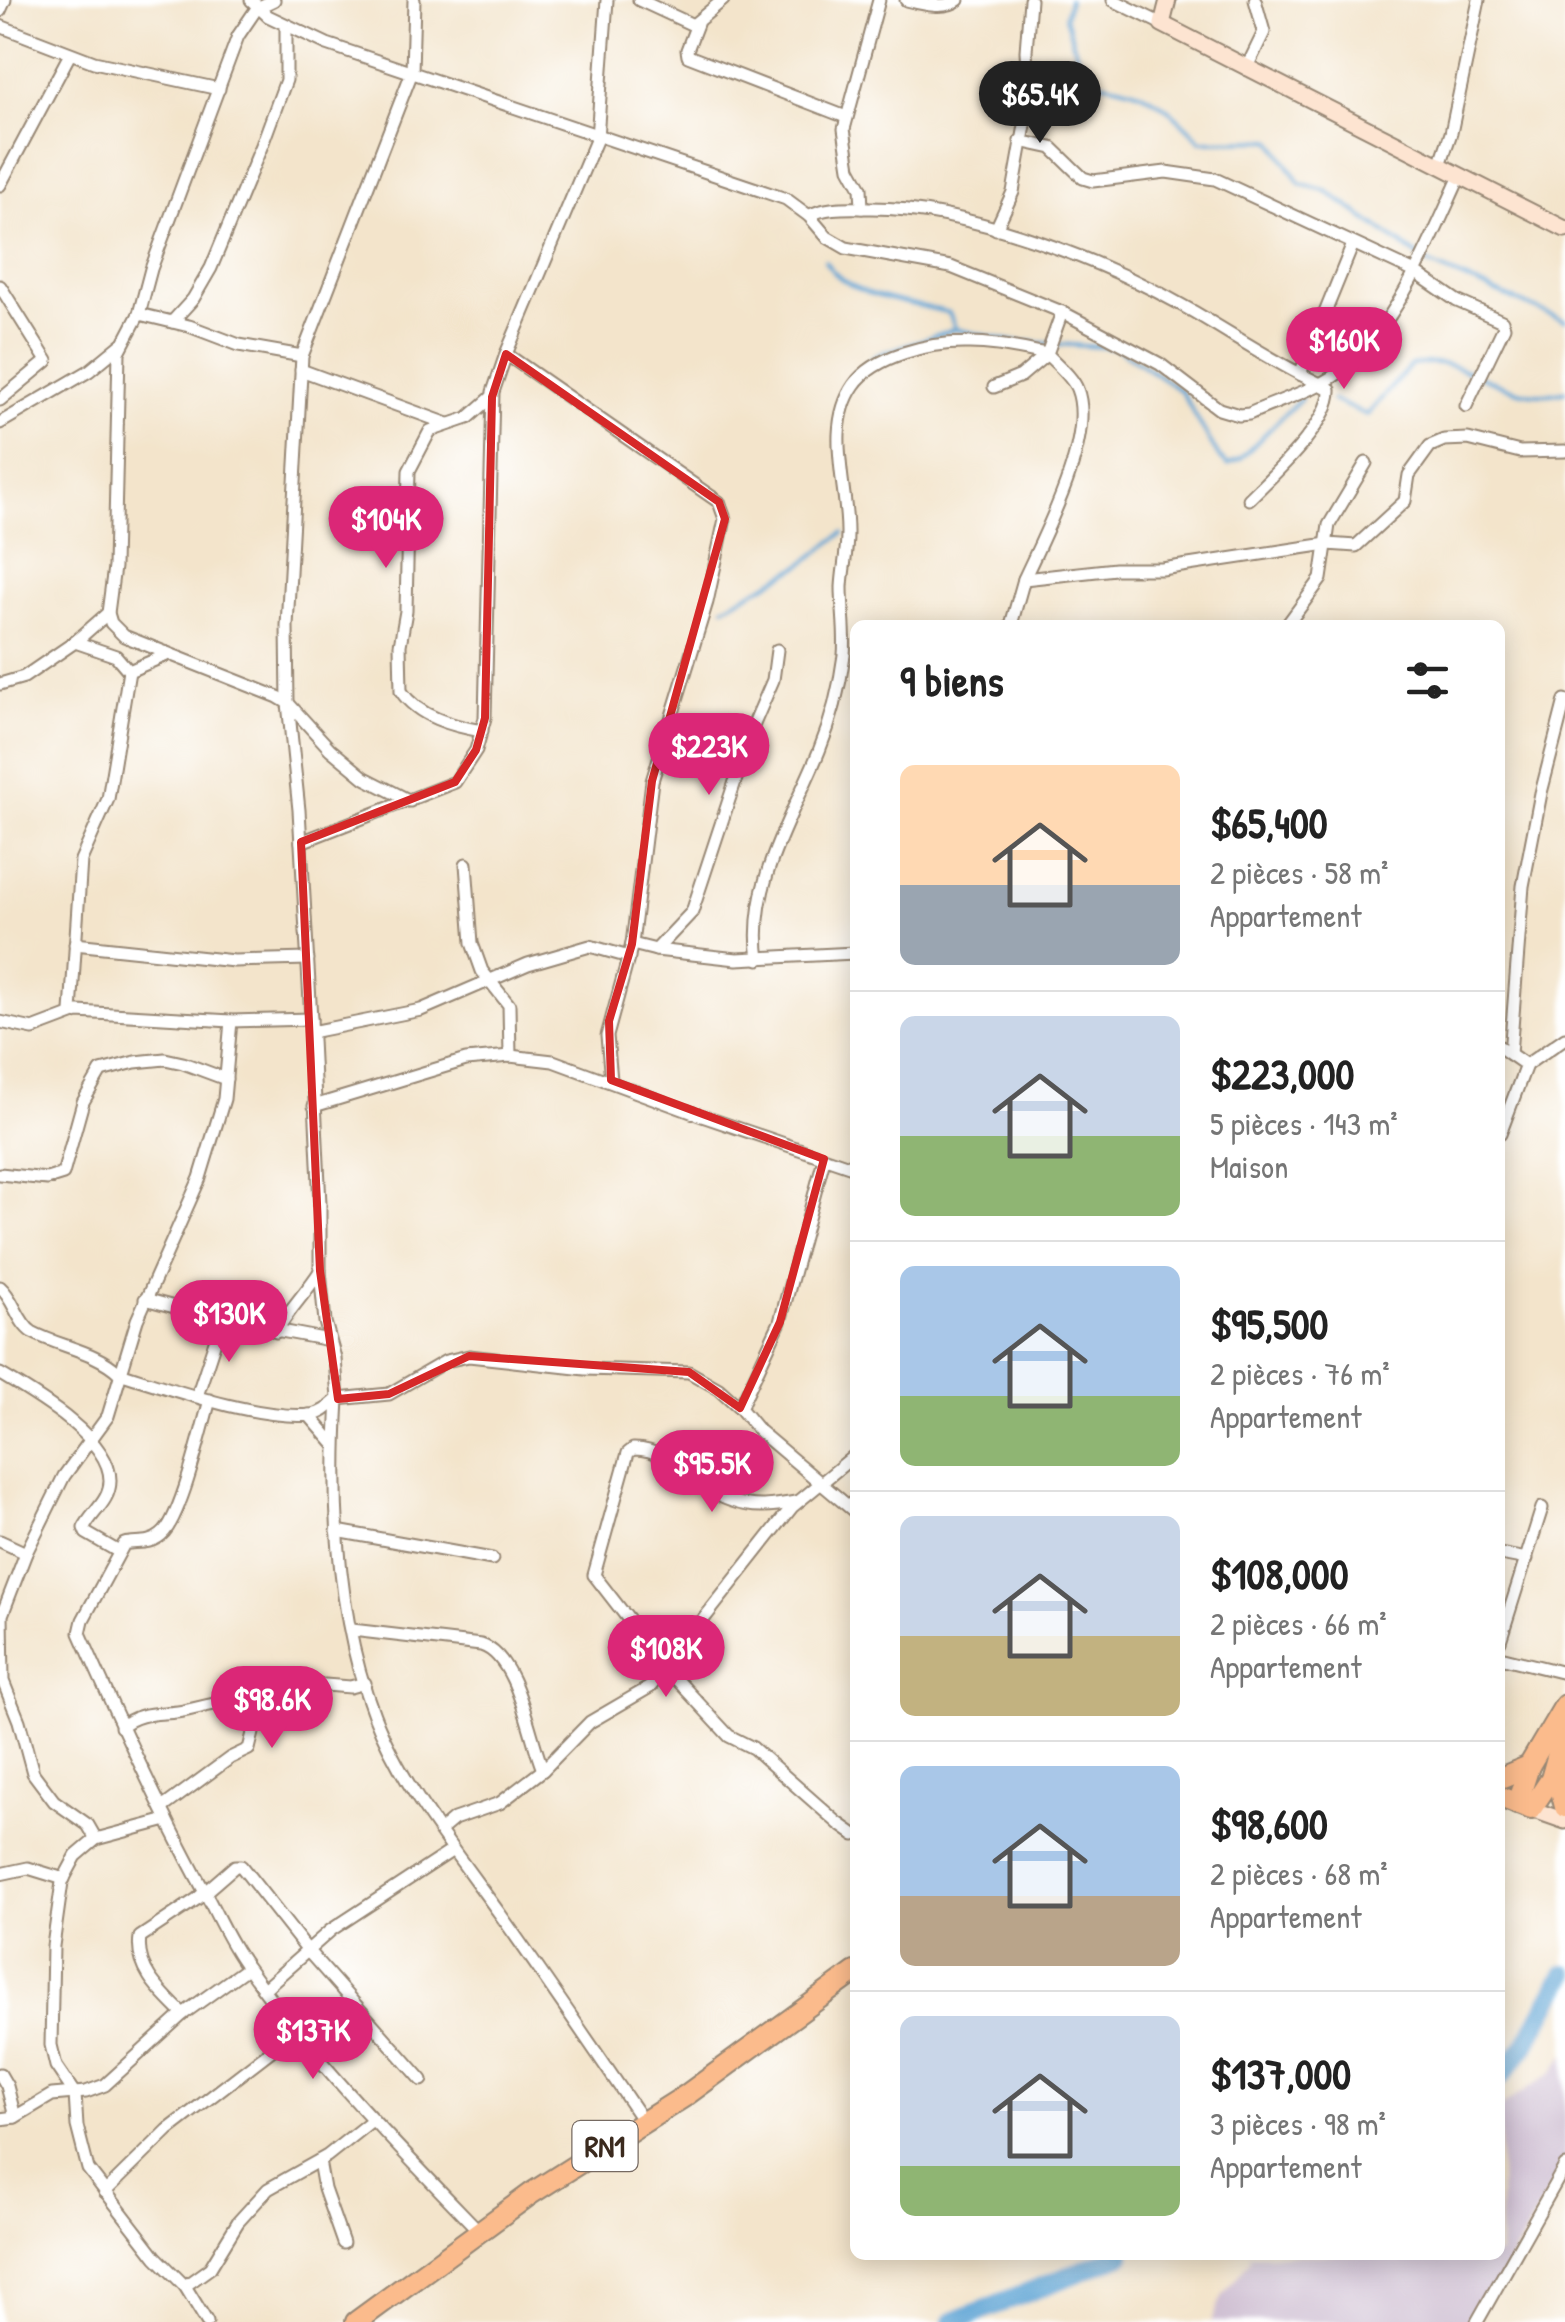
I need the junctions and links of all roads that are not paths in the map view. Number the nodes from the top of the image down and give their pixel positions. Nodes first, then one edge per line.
1 (5, 0) edge
2 (274, 0) edge
3 (414, 0) edge
4 (607, 0) edge
5 (638, 0) edge
6 (724, 0) edge
7 (879, 0) edge
8 (906, 0) edge
9 (958, 0) edge
10 (1030, 0) edge
11 (1113, 0) edge
12 (1168, 0) edge
13 (1255, 0) edge
14 (1479, 0) edge
15 (254, 4) edge
16 (0, 11) edge
17 (696, 24) junction
18 (1162, 24) junction
19 (286, 25) junction
20 (0, 26) edge
21 (70, 54) junction
22 (1246, 69) junction
23 (412, 72) junction
24 (219, 88) junction
25 (846, 117) junction
26 (597, 138) junction
27 (1020, 141) junction
28 (1440, 165) junction
29 (1460, 176) junction
30 (0, 185) edge
31 (862, 208) junction
32 (809, 216) junction
33 (1563, 223) edge
34 (996, 229) junction
35 (1353, 244) junction
36 (1417, 269) junction
37 (0, 286) edge
38 (1062, 312) junction
39 (139, 314) junction
40 (172, 322) junction
41 (122, 344) junction
42 (1049, 347) junction
43 (506, 354) junction
44 (302, 356) junction
45 (301, 370) junction
46 (1300, 374) junction
47 (1318, 383) junction
48 (994, 387) dead end
49 (492, 397) junction
50 (0, 400) edge
51 (1466, 406) dead end
52 (2, 418) edge
53 (448, 424) junction
54 (1565, 451) edge
55 (1366, 464) dead end
56 (1250, 499) dead end
57 (1327, 544) junction
58 (1024, 579) junction
59 (108, 613) junction
60 (1012, 620) edge
61 (1291, 620) edge
62 (75, 642) junction
63 (777, 650) dead end
64 (170, 654) junction
65 (129, 671) junction
66 (0, 684) edge
67 (1565, 700) edge
68 (288, 703) junction
69 (482, 731) junction
70 (410, 801) junction
71 (300, 842) junction
72 (466, 864) dead end
73 (75, 944) junction
74 (656, 950) junction
75 (630, 951) junction
76 (850, 952) edge
77 (758, 958) junction
78 (308, 959) junction
79 (489, 981) junction
80 (71, 1012) junction
81 (311, 1018) junction
82 (231, 1021) junction
83 (0, 1022) edge
84 (312, 1032) junction
85 (1565, 1038) edge
86 (1505, 1051) edge
87 (510, 1056) junction
88 (1526, 1065) junction
89 (226, 1080) junction
90 (611, 1080) junction
91 (314, 1106) junction
92 (1505, 1114) edge
93 (824, 1159) junction
94 (850, 1167) edge
95 (0, 1174) edge
96 (320, 1271) junction
97 (0, 1288) edge
98 (144, 1300) junction
99 (222, 1320) junction
100 (276, 1332) junction
101 (330, 1340) junction
102 (119, 1373) junction
103 (0, 1374) edge
104 (203, 1398) junction
105 (338, 1399) junction
106 (740, 1408) junction
107 (309, 1415) junction
108 (91, 1439) junction
109 (336, 1445) junction
110 (850, 1459) edge
111 (821, 1484) junction
112 (796, 1502) junction
113 (850, 1508) edge
114 (1542, 1508) dead end
115 (337, 1530) junction
116 (0, 1541) edge
117 (120, 1552) junction
118 (26, 1553) junction
119 (1505, 1555) edge
120 (1527, 1558) junction
121 (492, 1560) dead end
122 (1505, 1626) edge
123 (352, 1630) junction
124 (1505, 1658) edge
125 (667, 1669) junction
126 (1565, 1673) edge
127 (364, 1683) junction
128 (3, 1692) edge
129 (290, 1694) junction
130 (1565, 1705) edge
131 (121, 1728) junction
132 (1565, 1729) edge
133 (1556, 1768) junction
134 (543, 1770) junction
135 (1515, 1794) edge
136 (1565, 1809) edge
137 (164, 1814) junction
138 (1565, 1821) edge
139 (441, 1830) junction
140 (850, 1831) edge
141 (96, 1839) junction
142 (453, 1850) junction
143 (0, 1874) edge
144 (64, 1880) junction
145 (205, 1892) junction
146 (308, 1950) junction
147 (247, 1968) junction
148 (850, 1976) edge
149 (264, 1989) junction
150 (184, 2014) junction
151 (298, 2030) junction
152 (0, 2074) edge
153 (422, 2080) dead end
154 (75, 2094) junction
155 (15, 2116) junction
156 (0, 2119) edge
157 (372, 2120) junction
158 (643, 2122) junction
159 (319, 2161) junction
160 (1565, 2166) edge
161 (106, 2192) junction
162 (478, 2231) junction
163 (342, 2243) dead end
164 (185, 2286) junction
165 (207, 2322) edge
166 (356, 2322) edge
167 (1477, 2322) edge

1 - 16 street
2 - 15 street
3 - 23 street
4 - 26 street
5 - 17 street
6 - 17 street
7 - 25 street
8 - 9 street
10 - 27 street
11 - 18 street
12 - 18 street
13 - 22 street
14 - 28 street
15 - 19 street
15 - 24 street
17 - 25 street
18 - 22 street
19 - 23 street
19 - 40 street
20 - 21 street
21 - 24 street
21 - 30 street
22 - 28 street
23 - 26 street
23 - 44 street
24 - 39 street
25 - 31 street
26 - 32 street
26 - 43 street
27 - 34 street
27 - 35 street
28 - 29 street
29 - 33 street
29 - 36 street
31 - 32 street
31 - 34 street
32 - 38 street
34 - 46 street
35 - 36 street
35 - 46 street
36 - 47 street
36 - 51 street
37 - 50 street
38 - 42 street
38 - 47 street
39 - 40 street
39 - 41 street
40 - 44 street
41 - 52 street
41 - 59 street
42 - 48 street
42 - 58 street
42 - 77 street
43 - 49 street
43 - 75 street
44 - 45 street
45 - 53 street
45 - 68 street
46 - 47 street
47 - 56 street
49 - 53 street
49 - 69 street
53 - 69 street
54 - 57 street
55 - 57 street
57 - 58 street
57 - 61 street
58 - 60 street
59 - 62 street
59 - 64 street
62 - 65 street
62 - 66 street
63 - 74 street
64 - 65 street
64 - 68 street
65 - 73 street
67 - 86 street
68 - 70 street
68 - 71 street
69 - 70 street
70 - 71 street
71 - 78 street
72 - 79 street
73 - 78 street
73 - 80 street
74 - 75 street
74 - 77 street
75 - 79 street
75 - 90 street
76 - 77 street
78 - 81 street
79 - 84 street
79 - 87 street
80 - 82 street
80 - 83 street
81 - 82 street
81 - 84 street
82 - 89 street
84 - 91 street
85 - 88 street
86 - 88 street
87 - 90 street
87 - 91 street
88 - 92 street
89 - 95 street
89 - 98 street
90 - 93 street
91 - 96 street
93 - 94 street
93 - 106 street
96 - 100 street
96 - 101 street
97 - 102 street
98 - 99 street
98 - 102 street
99 - 100 street
99 - 104 street
100 - 101 street
101 - 105 street
102 - 104 street
102 - 108 street
103 - 108 street
104 - 107 street
104 - 117 street
105 - 106 street
105 - 107 street
105 - 109 street
106 - 111 street
107 - 109 street
108 - 117 street
108 - 118 street
109 - 115 street
110 - 111 street
111 - 112 street
111 - 113 street
112 - 125 street
112 - 125 street
114 - 120 street
115 - 121 street
115 - 123 street
116 - 118 street
117 - 131 street
118 - 128 street
119 - 120 street
120 - 122 street
123 - 127 street
123 - 134 street
124 - 126 street
125 - 134 street
125 - 140 street
127 - 129 street
127 - 139 street
128 - 141 street
129 - 131 street
129 - 137 street
130 - 135 highway
131 - 137 street
132 - 133 highway
133 - 135 highway
133 - 136 highway
134 - 139 street
135 - 136 street
135 - 138 street
137 - 141 street
137 - 145 street
139 - 142 street
141 - 144 street
142 - 146 street
142 - 158 street
143 - 144 street
144 - 154 street
145 - 146 street
145 - 147 street
145 - 150 street
146 - 149 street
146 - 153 street
147 - 149 street
147 - 150 street
148 - 158 highway, RN1
149 - 151 street
150 - 154 street
151 - 157 street
151 - 161 street
152 - 155 street
154 - 155 street
154 - 161 street
155 - 156 street
157 - 159 street
157 - 162 street
158 - 162 highway, RN1
159 - 163 street
159 - 164 street
160 - 167 street
161 - 164 street
162 - 166 highway, RN1
164 - 165 street

